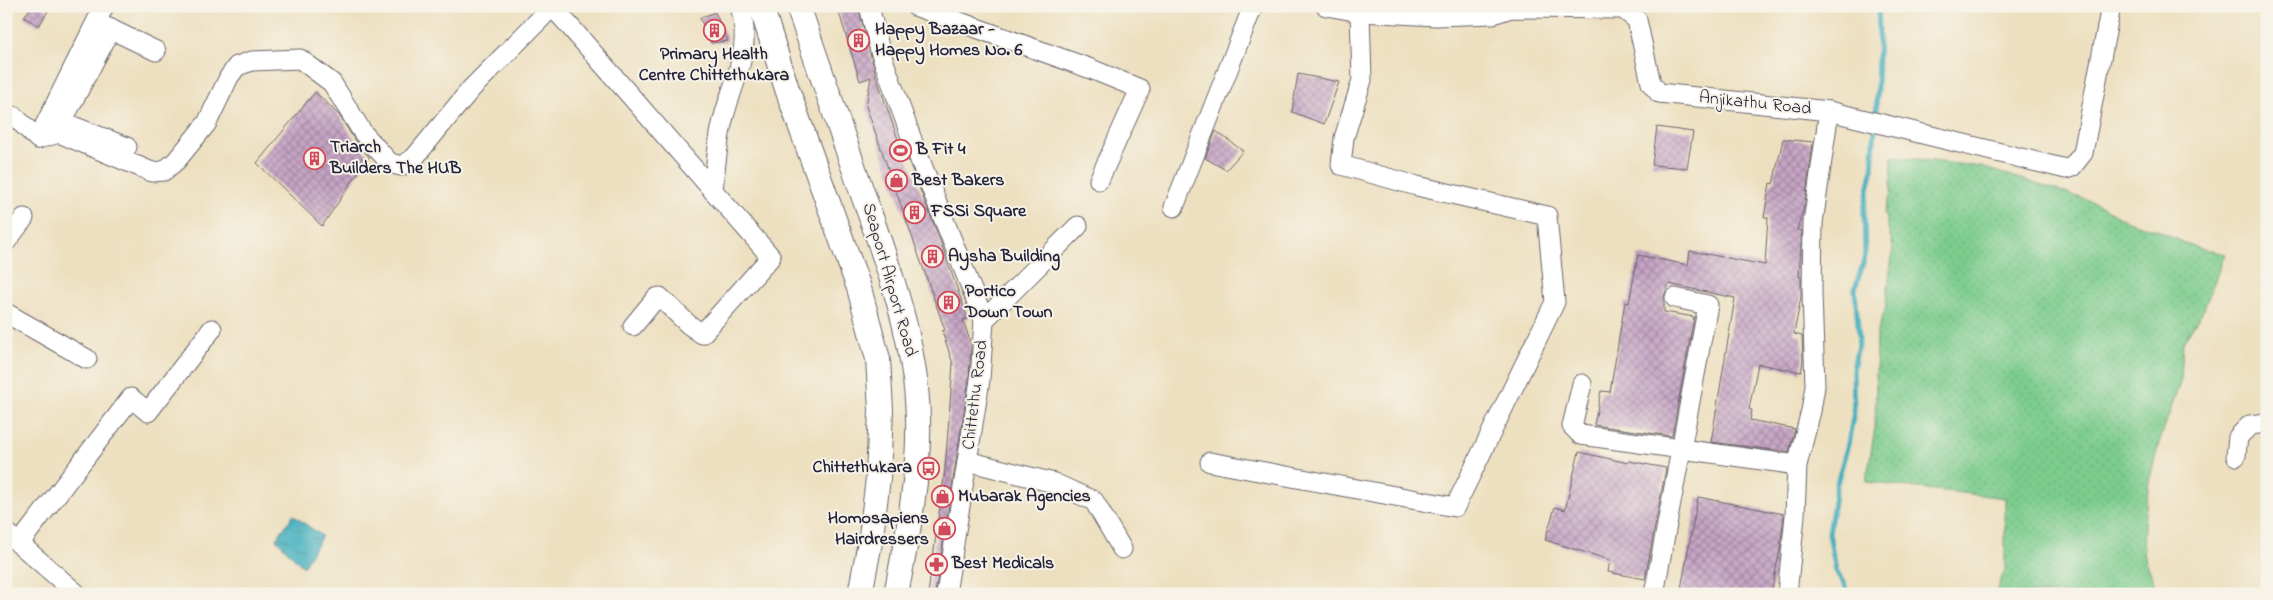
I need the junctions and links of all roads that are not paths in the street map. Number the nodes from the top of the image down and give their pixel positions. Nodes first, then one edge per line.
1 (740, 6) edge
2 (760, 6) edge
3 (798, 6) edge
4 (869, 6) edge
5 (915, 6) edge
6 (1253, 6) edge
7 (1326, 6) edge
8 (2111, 6) edge
9 (553, 7) edge
10 (1511, 7) edge
11 (1360, 12) junction
12 (104, 19) edge
13 (156, 51) dead end
14 (1829, 112) junction
15 (6, 113) edge
16 (38, 139) junction
17 (127, 147) dead end
18 (1099, 180) dead end
19 (713, 191) junction
20 (1174, 207) dead end
21 (24, 218) dead end
22 (1078, 226) dead end
23 (6, 242) edge
24 (1675, 298) dead end
25 (6, 313) edge
26 (984, 320) junction
27 (633, 326) dead end
28 (212, 329) dead end
29 (87, 359) dead end
30 (1582, 384) dead end
31 (2267, 423) edge
32 (1681, 450) junction
33 (2236, 456) dead end
34 (967, 460) junction
35 (1210, 462) dead end
36 (1797, 465) junction
37 (13, 538) edge
38 (1122, 548) dead end
39 (77, 594) edge
40 (860, 594) edge
41 (896, 594) edge
42 (946, 594) edge
43 (1654, 594) edge
44 (1787, 594) edge

1 - 19 street
2 - 40 main road
3 - 41 main road, Seaport Airport Road
4 - 26 street, Chittethu Road
5 - 18 street
6 - 20 street
7 - 11 street, Anjikathu Road
8 - 14 street, Anjikathu Road
9 - 16 street
9 - 19 street
10 - 11 street, Anjikathu Road
10 - 14 street, Anjikathu Road
11 - 35 street
12 - 13 street
12 - 16 street
12 - 17 street
14 - 36 street
15 - 16 street
19 - 27 street
21 - 23 street
22 - 26 street
24 - 32 street
25 - 29 street
26 - 34 street, Chittethu Road
28 - 37 street
30 - 32 street
31 - 33 street
32 - 36 street
32 - 43 street
34 - 38 street
34 - 42 street, Chittethu Road
36 - 44 street
37 - 39 street

